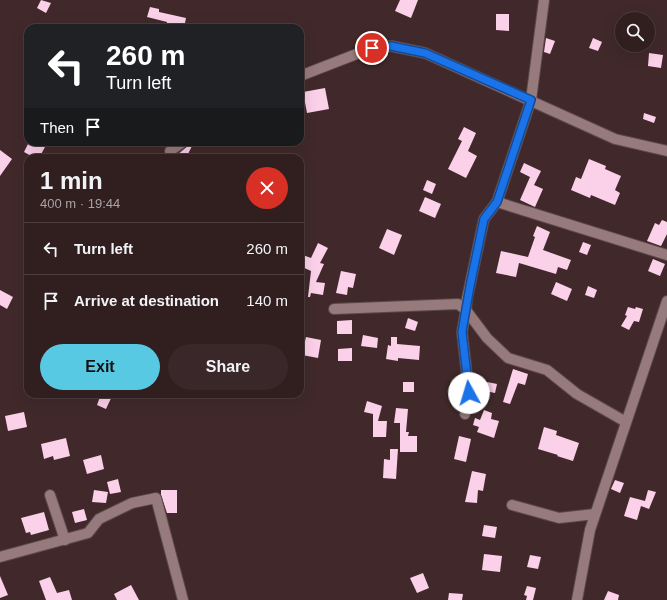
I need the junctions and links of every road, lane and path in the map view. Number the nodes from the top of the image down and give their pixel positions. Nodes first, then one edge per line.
1 (544, 0) edge
2 (304, 74) edge
3 (531, 100) junction
4 (178, 146) edge
5 (667, 150) edge
6 (170, 152) dead end
7 (497, 202) junction
8 (667, 255) edge
9 (667, 301) edge
10 (334, 309) dead end
11 (466, 310) junction
12 (465, 414) dead end
13 (626, 422) junction
14 (50, 495) dead end
15 (512, 505) dead end
16 (595, 514) junction
17 (65, 540) junction
18 (1, 558) edge
19 (183, 600) edge
20 (577, 600) edge

1 - 3 street
2 - 3 street
3 - 5 street
3 - 7 street
4 - 6 street
7 - 8 street
7 - 11 street
9 - 13 street
10 - 11 street
11 - 12 street
11 - 13 street
13 - 16 street
14 - 17 street
15 - 16 street
16 - 20 street
17 - 18 street
17 - 19 street

